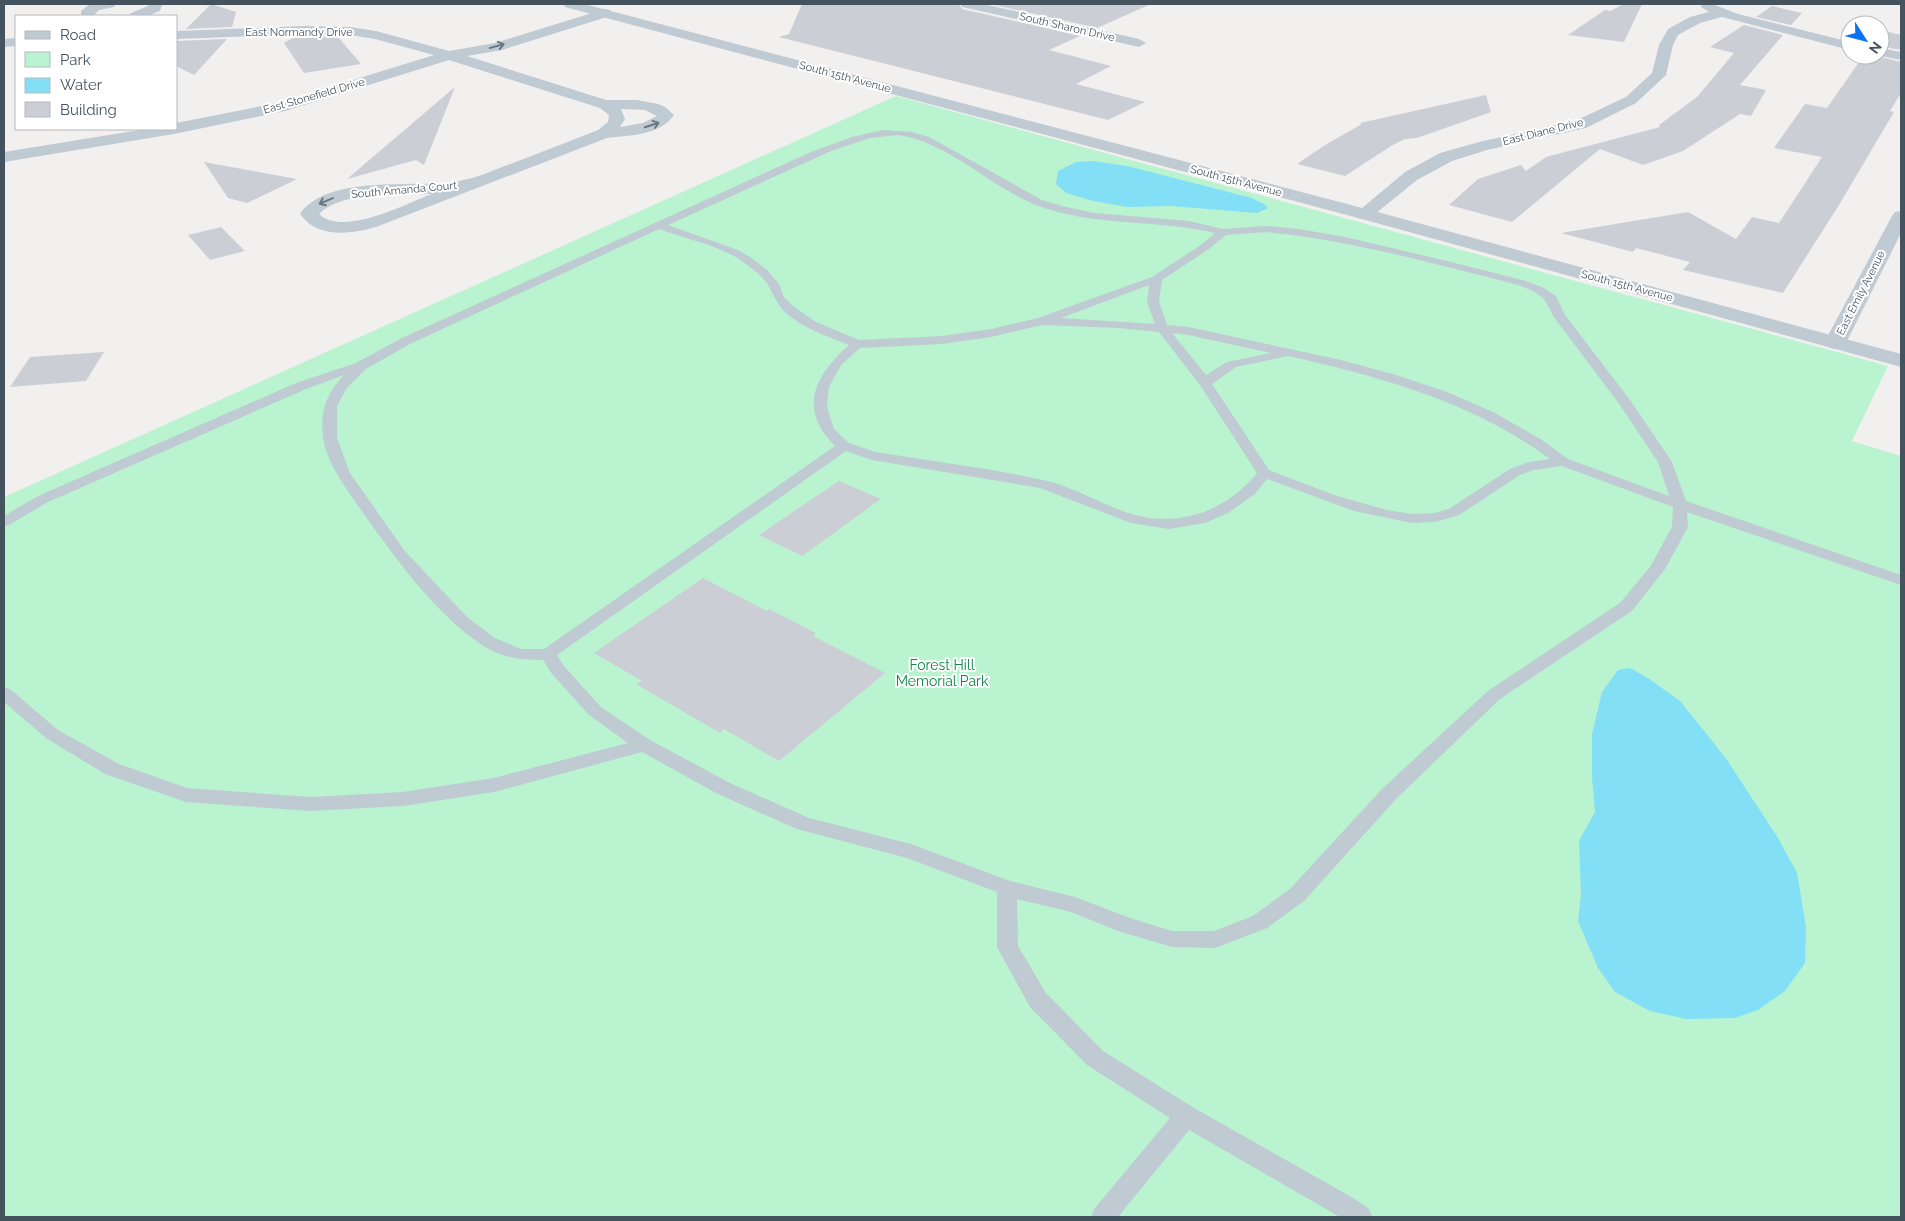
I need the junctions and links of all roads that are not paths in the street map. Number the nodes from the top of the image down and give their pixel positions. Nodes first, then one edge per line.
1 (109, 4) edge
2 (153, 4) edge
3 (966, 4) edge
4 (1696, 4) edge
5 (576, 6) edge
6 (605, 13) junction
7 (1723, 13) junction
8 (86, 15) edge
9 (138, 15) edge
10 (178, 35) edge
11 (1139, 43) dead end
12 (1840, 43) edge
13 (449, 55) junction
14 (605, 105) junction
15 (178, 127) edge
16 (163, 130) edge
17 (604, 133) junction
18 (4, 157) edge
19 (478, 182) junction
20 (1364, 214) junction
21 (1901, 216) edge
22 (658, 225) junction
23 (1223, 232) junction
24 (1156, 279) junction
25 (1042, 321) junction
26 (1162, 328) junction
27 (1835, 343) junction
28 (857, 344) junction
29 (1292, 354) junction
30 (1901, 361) edge
31 (361, 366) junction
32 (1205, 383) junction
33 (844, 446) junction
34 (1563, 462) junction
35 (1264, 473) junction
36 (1680, 505) junction
37 (4, 522) edge
38 (1901, 580) edge
39 (548, 654) junction
40 (4, 693) edge
41 (644, 745) junction
42 (1007, 888) junction
43 (1186, 1116) junction
44 (1104, 1217) edge
45 (1360, 1217) edge

1 - 8 street
2 - 9 street
3 - 11 street, South Sharon Drive
4 - 7 street
5 - 6 street, South 15th Avenue
5 - 13 street, East Stonefield Drive
13 -> 6 street, East Stonefield Drive
6 - 20 street, South 15th Avenue
7 - 12 street
7 - 20 street, East Diane Drive
10 - 13 street, East Normandy Drive
13 - 14 street, South Amanda Court
13 - 15 street, East Stonefield Drive
14 - 17 street
17 -> 14 street, South Amanda Court
16 - 18 street, East Stonefield Drive
17 - 19 street, South Amanda Court
19 -> 19 street, South Amanda Court
20 - 27 street, South 15th Avenue
21 - 27 street, East Emily Avenue
22 - 23 lane
22 - 28 lane
22 - 31 lane
23 - 24 lane
23 - 36 lane
24 - 25 lane
24 - 26 lane
25 - 26 lane
25 - 28 lane
26 - 29 lane
26 - 32 lane
27 - 30 street, South 15th Avenue
28 - 33 lane
29 - 32 lane
29 - 34 lane
31 - 37 lane
31 - 39 lane
32 - 35 lane
33 - 35 lane
33 - 39 lane
34 - 35 lane
34 - 36 lane
36 - 38 lane
36 - 42 lane
39 - 41 lane
40 - 41 lane
41 - 42 lane
42 - 43 lane
43 - 44 lane
43 - 45 lane

